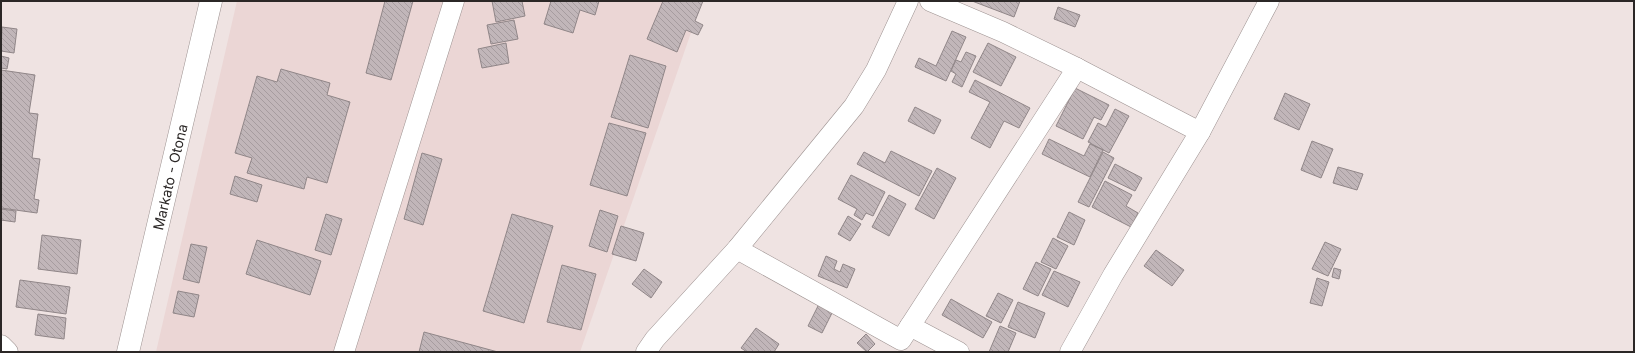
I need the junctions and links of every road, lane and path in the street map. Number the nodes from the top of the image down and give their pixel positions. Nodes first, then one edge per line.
1 (211, 1) edge
2 (454, 1) edge
3 (908, 1) edge
4 (930, 1) edge
5 (1269, 1) edge
6 (1077, 68) junction
7 (1200, 132) junction
8 (737, 249) junction
9 (901, 339) edge
10 (1, 345) edge
11 (8, 352) edge
12 (128, 352) edge
13 (344, 352) edge
14 (646, 352) edge
15 (959, 352) edge
16 (1070, 352) edge

1 - 12 main road, Markato - Otona
2 - 13 street
3 - 8 street
4 - 6 street
5 - 7 street
6 - 7 street
6 - 9 street
7 - 16 street
8 - 9 street
8 - 14 street
9 - 15 street
10 - 11 street

